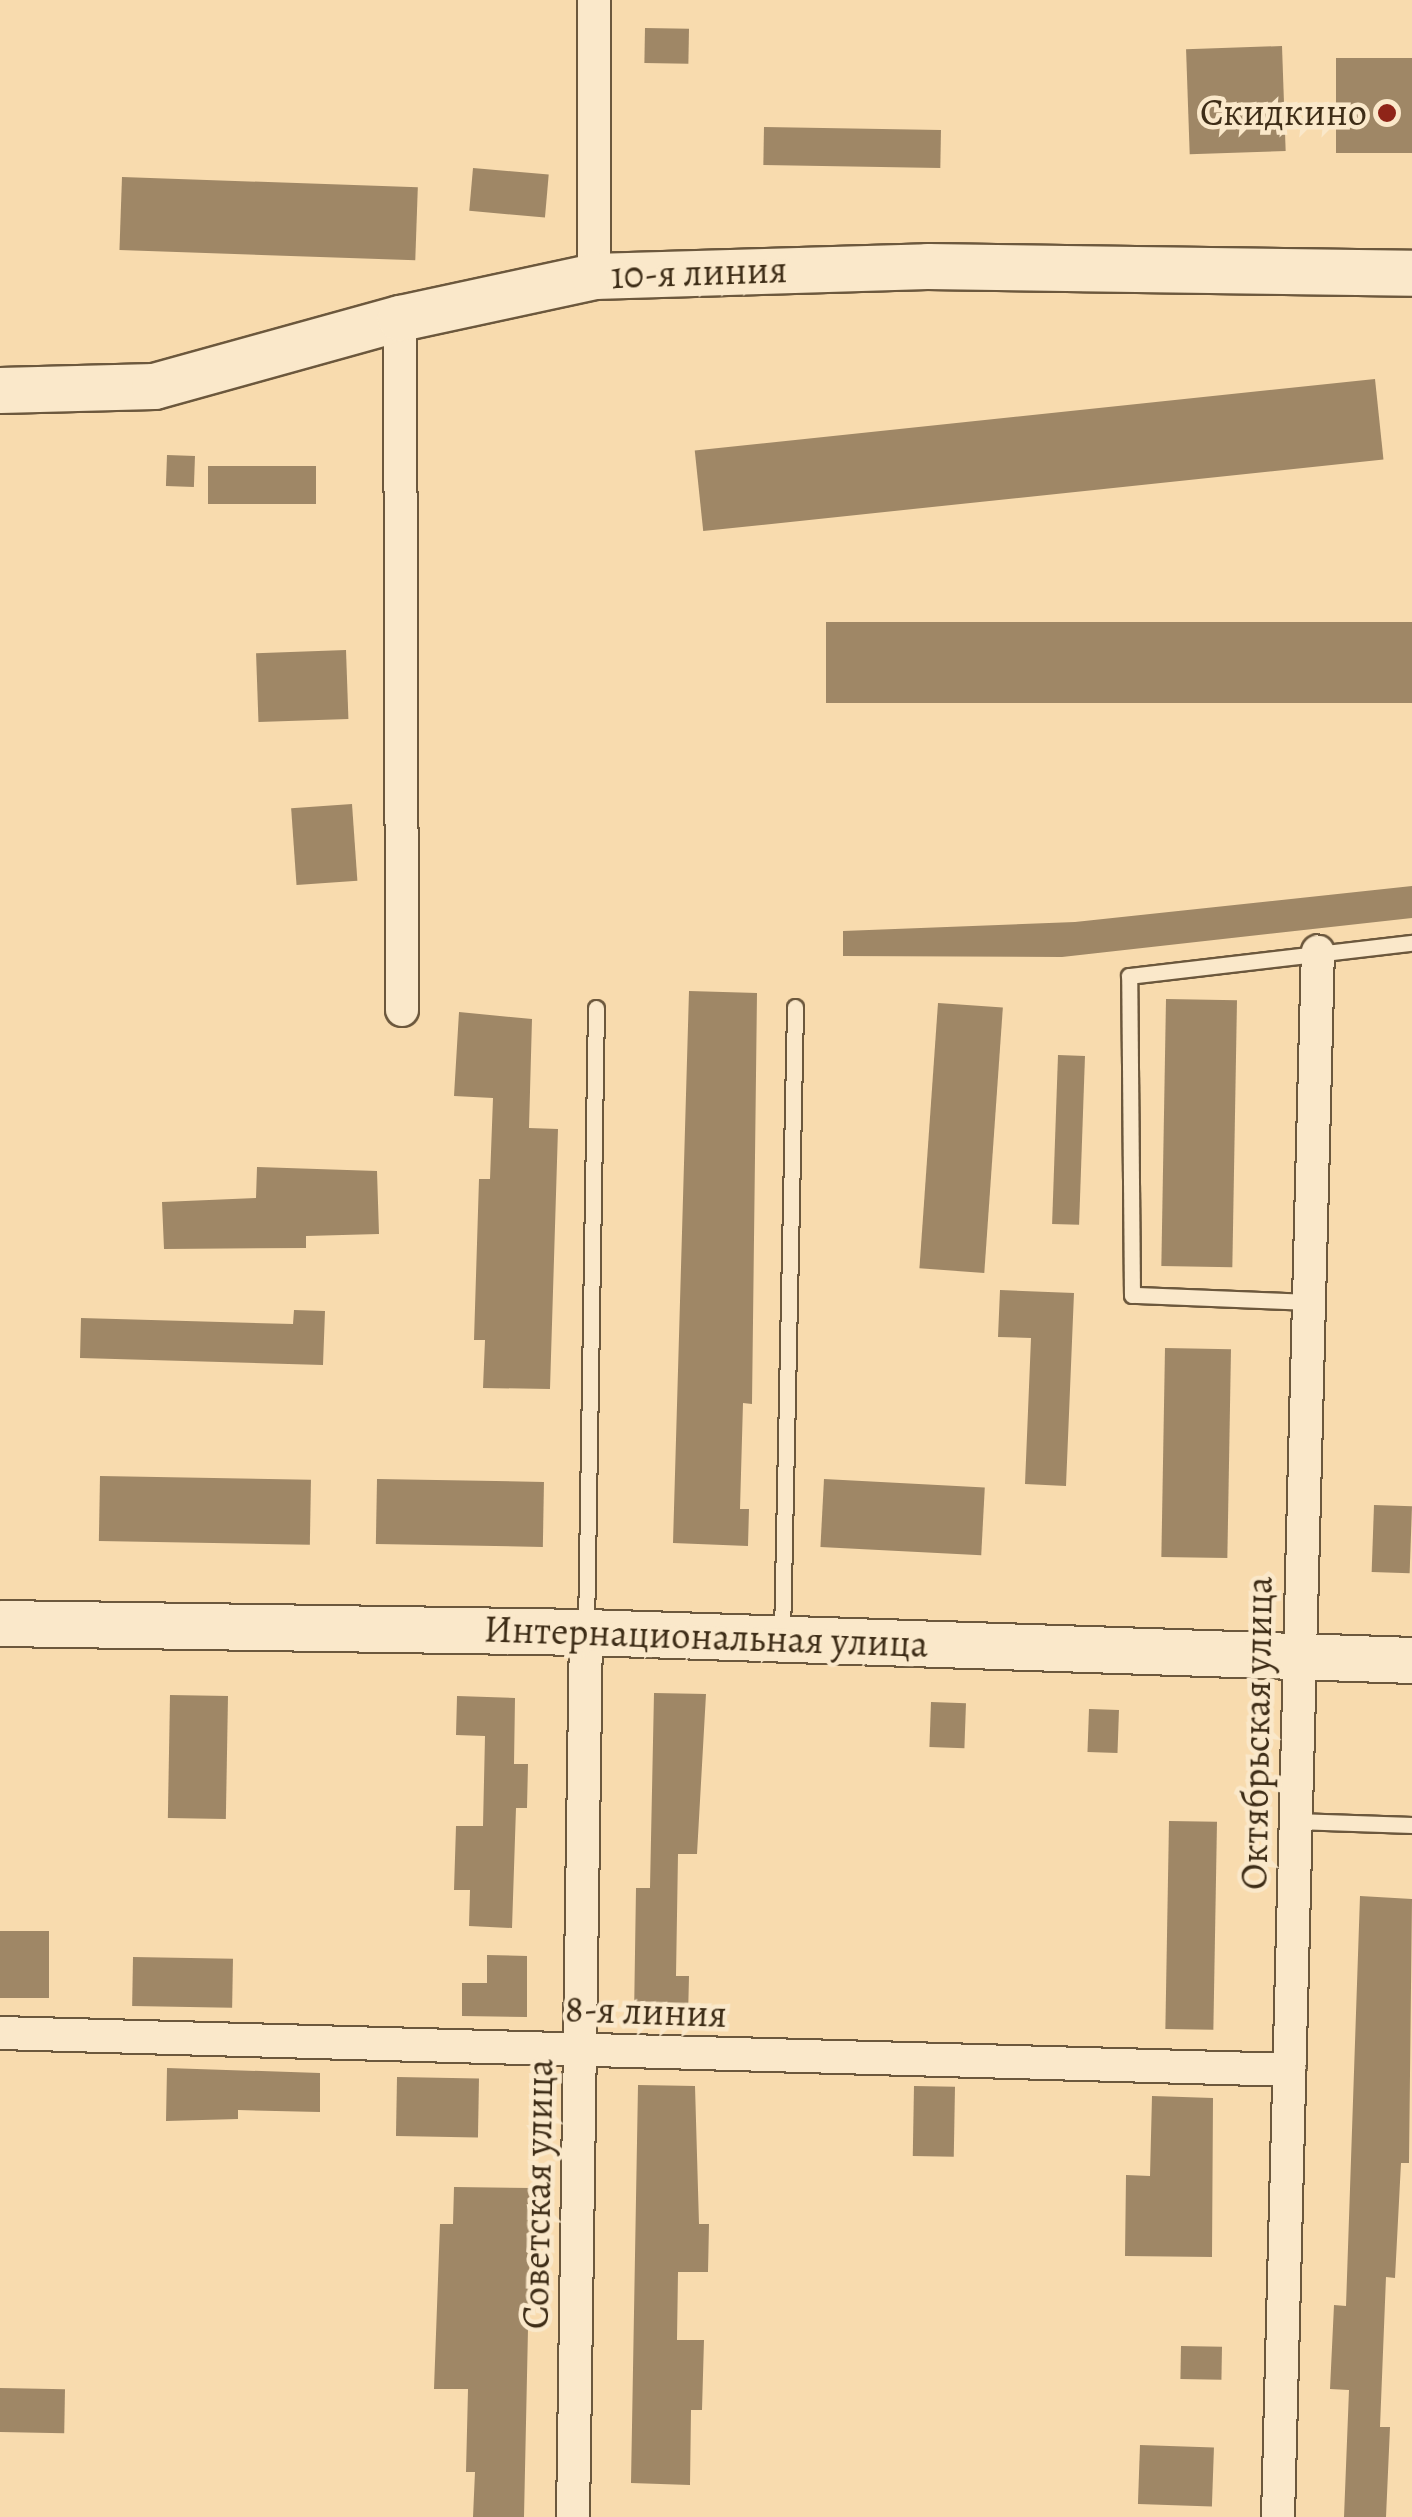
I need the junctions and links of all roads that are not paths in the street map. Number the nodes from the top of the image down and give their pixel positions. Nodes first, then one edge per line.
1 (594, 0) edge
2 (1412, 272) edge
3 (594, 276) junction
4 (400, 318) junction
5 (0, 390) edge
6 (1412, 943) edge
7 (1318, 952) junction
8 (795, 1007) dead end
9 (596, 1008) dead end
10 (402, 1010) dead end
11 (1308, 1302) junction
12 (0, 1623) edge
13 (586, 1632) junction
14 (782, 1639) junction
15 (1299, 1658) junction
16 (1412, 1660) edge
17 (1295, 1821) junction
18 (1412, 1825) edge
19 (0, 2033) edge
20 (580, 2050) junction
21 (1289, 2070) junction
22 (573, 2517) edge
23 (1278, 2517) edge

1 - 3 street
2 - 3 street, 10-я линия
3 - 4 street, 10-я линия
4 - 5 street, 10-я линия
4 - 10 street
6 - 7 lane
7 - 11 street, Октябрьская улица
7 - 11 lane
8 - 14 lane
9 - 13 lane
11 - 15 street, Октябрьская улица
12 - 13 street, Интернациональная улица
13 - 14 street, Интернациональная улица
13 - 20 street, Советская улица
14 - 15 street, Интернациональная улица
15 - 16 street, Интернациональная улица
15 - 17 street, Октябрьская улица
17 - 18 lane
17 - 21 street, Октябрьская улица
19 - 20 street, 8-я линия
20 - 21 street, 8-я линия
20 - 22 street, Советская улица
21 - 23 street, Октябрьская улица

